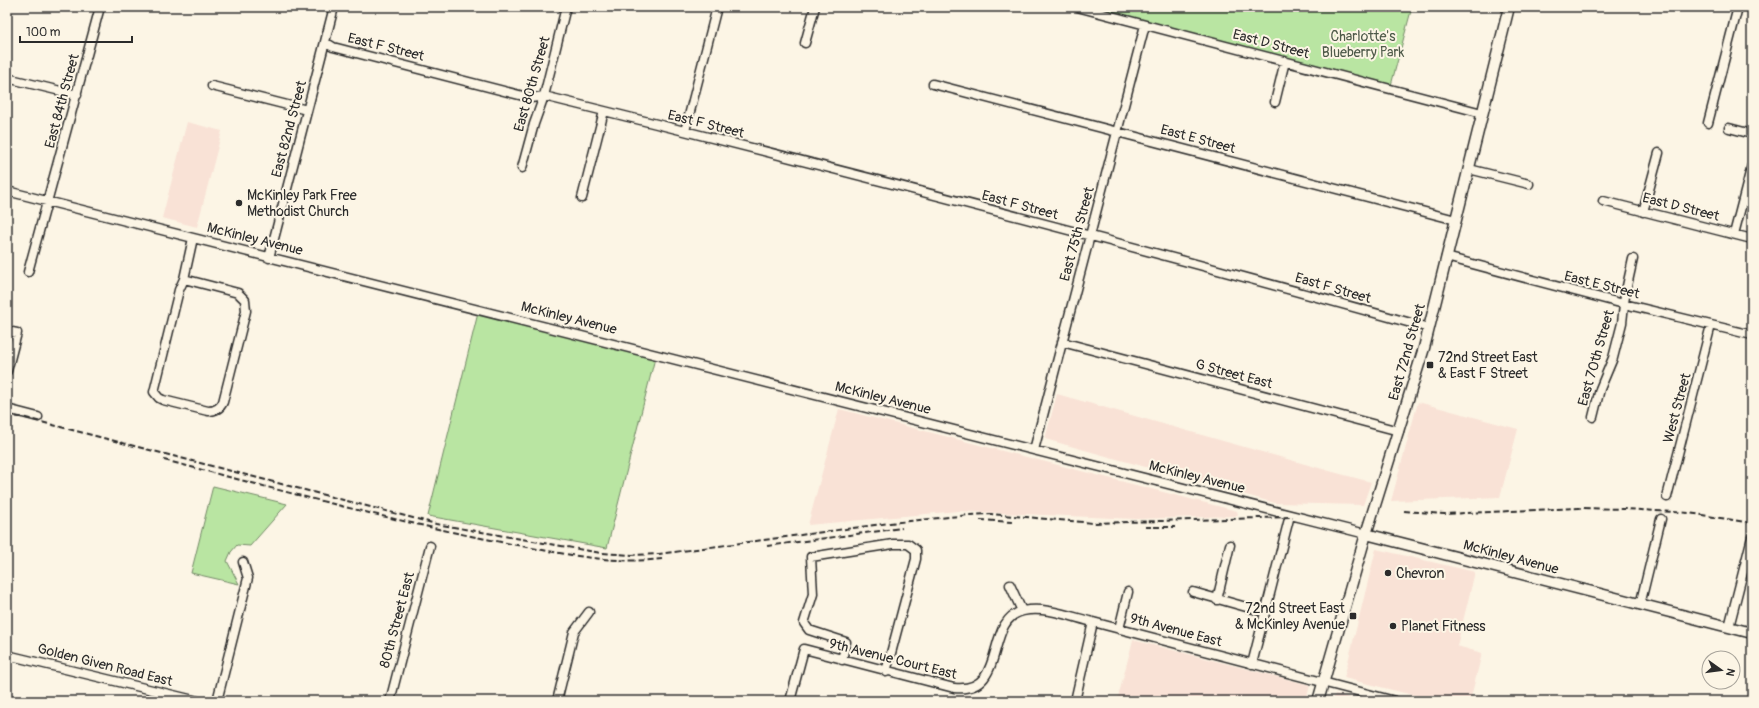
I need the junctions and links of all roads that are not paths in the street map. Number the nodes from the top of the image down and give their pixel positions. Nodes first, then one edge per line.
1 (100, 7) edge
2 (334, 7) edge
3 (566, 7) edge
4 (717, 7) edge
5 (814, 7) edge
6 (1077, 7) edge
7 (1509, 7) edge
8 (1738, 7) edge
9 (1145, 25) junction
10 (325, 42) junction
11 (806, 43) dead end
12 (1285, 61) junction
13 (7, 78) edge
14 (933, 84) dead end
15 (212, 86) dead end
16 (77, 95) junction
17 (544, 96) junction
18 (1274, 102) dead end
19 (306, 110) junction
20 (604, 111) junction
21 (1482, 113) junction
22 (1708, 123) dead end
23 (1729, 128) dead end
24 (685, 131) junction
25 (1117, 131) junction
26 (1752, 134) edge
27 (1659, 153) dead end
28 (1752, 165) edge
29 (522, 168) dead end
30 (1469, 169) junction
31 (1529, 184) dead end
32 (7, 191) edge
33 (582, 198) dead end
34 (48, 201) junction
35 (1603, 201) dead end
36 (1643, 212) junction
37 (1456, 220) junction
38 (1734, 234) junction
39 (1090, 236) junction
40 (193, 238) junction
41 (1752, 238) edge
42 (1446, 257) junction
43 (269, 258) junction
44 (1633, 259) dead end
45 (28, 272) dead end
46 (184, 279) junction
47 (1625, 304) junction
48 (1711, 325) junction
49 (1429, 328) junction
50 (7, 331) edge
51 (1752, 335) edge
52 (1062, 342) junction
53 (7, 371) edge
54 (7, 408) edge
55 (38, 416) dead end
56 (1593, 417) dead end
57 (1399, 431) junction
58 (1034, 450) junction
59 (1667, 497) dead end
60 (1290, 515) junction
61 (1661, 519) dead end
62 (1366, 534) junction
63 (1752, 536) edge
64 (1230, 545) dead end
65 (430, 546) dead end
66 (243, 562) dead end
67 (1010, 585) dead end
68 (1128, 592) dead end
69 (1193, 592) dead end
70 (1217, 600) junction
71 (1640, 605) junction
72 (1022, 611) junction
73 (590, 612) dead end
74 (1264, 612) junction
75 (1093, 622) junction
76 (1729, 627) junction
77 (1119, 629) junction
78 (1752, 632) edge
79 (7, 655) edge
80 (842, 660) junction
81 (1252, 664) junction
82 (886, 672) junction
83 (1322, 682) junction
84 (198, 701) edge
85 (217, 701) edge
86 (390, 701) edge
87 (557, 701) edge
88 (790, 701) edge
89 (1074, 701) edge
90 (1318, 701) edge
91 (1395, 701) edge

1 - 16 street, East 84th Street
2 - 10 street, East 82nd Street
3 - 17 street, East 80th Street
4 - 24 street
5 - 11 street
6 - 9 street, East D Street
7 - 21 main road, East 72nd Street
8 - 22 street
9 - 12 street, East D Street
9 - 25 street, East 75th Street
10 - 17 street, East F Street
10 - 19 street, East 82nd Street
12 - 18 street
12 - 21 street, East D Street
13 - 16 street
14 - 25 street, East E Street
15 - 19 street
16 - 34 street, East 84th Street
17 - 20 street, East F Street
17 - 29 street, East 80th Street
19 - 43 street, East 82nd Street
20 - 24 street, East F Street
20 - 33 street
21 - 30 main road, East 72nd Street
23 - 26 street
24 - 39 street, East F Street
25 - 37 street, East E Street
25 - 39 street, East 75th Street
27 - 36 street
28 - 38 street
30 - 31 street
30 - 37 main road, East 72nd Street
32 - 34 street, McKinley Avenue
34 - 40 street, McKinley Avenue
34 - 45 street, East 84th Street
35 - 36 street, East D Street
36 - 38 street, East D Street
37 - 42 main road, East 72nd Street
38 - 41 street, East D Street
39 - 49 street, East F Street
39 - 52 street, East 75th Street
40 - 43 street, McKinley Avenue
40 - 46 street
42 - 47 street, East E Street
42 - 49 main road, East 72nd Street
43 - 58 street, McKinley Avenue
44 - 47 street, East 70th Street
46 - 46 street
47 - 48 street, East E Street
47 - 56 street, East 70th Street
48 - 51 street, East E Street
48 - 59 street, West Street
49 - 57 main road, East 72nd Street
50 - 53 street
52 - 57 street, G Street East
52 - 58 street, East 75th Street
54 - 55 street
57 - 62 main road, East 72nd Street
58 - 60 street, McKinley Avenue
60 - 62 street, McKinley Avenue
60 - 74 street
61 - 71 street
62 - 71 main road, McKinley Avenue
62 - 83 main road, East 72nd Street
63 - 76 street
64 - 70 street
65 - 86 street, 80th Street East
66 - 85 street
67 - 72 street
68 - 77 street
69 - 70 street
70 - 74 street
71 - 76 main road, McKinley Avenue
72 - 75 street, 9th Avenue East
72 - 82 street, 9th Avenue Court East
73 - 87 street
74 - 81 street
75 - 77 street, 9th Avenue East
75 - 89 street
76 - 78 main road, McKinley Avenue
77 - 81 street, 9th Avenue East
79 - 84 street, Golden Given Road East
80 - 82 street, 9th Avenue Court East
80 - 82 street
80 - 88 street, 9th Avenue Court East
81 - 83 street, 9th Avenue East
83 - 90 main road, East 72nd Street
83 - 91 street, 9th Avenue East

